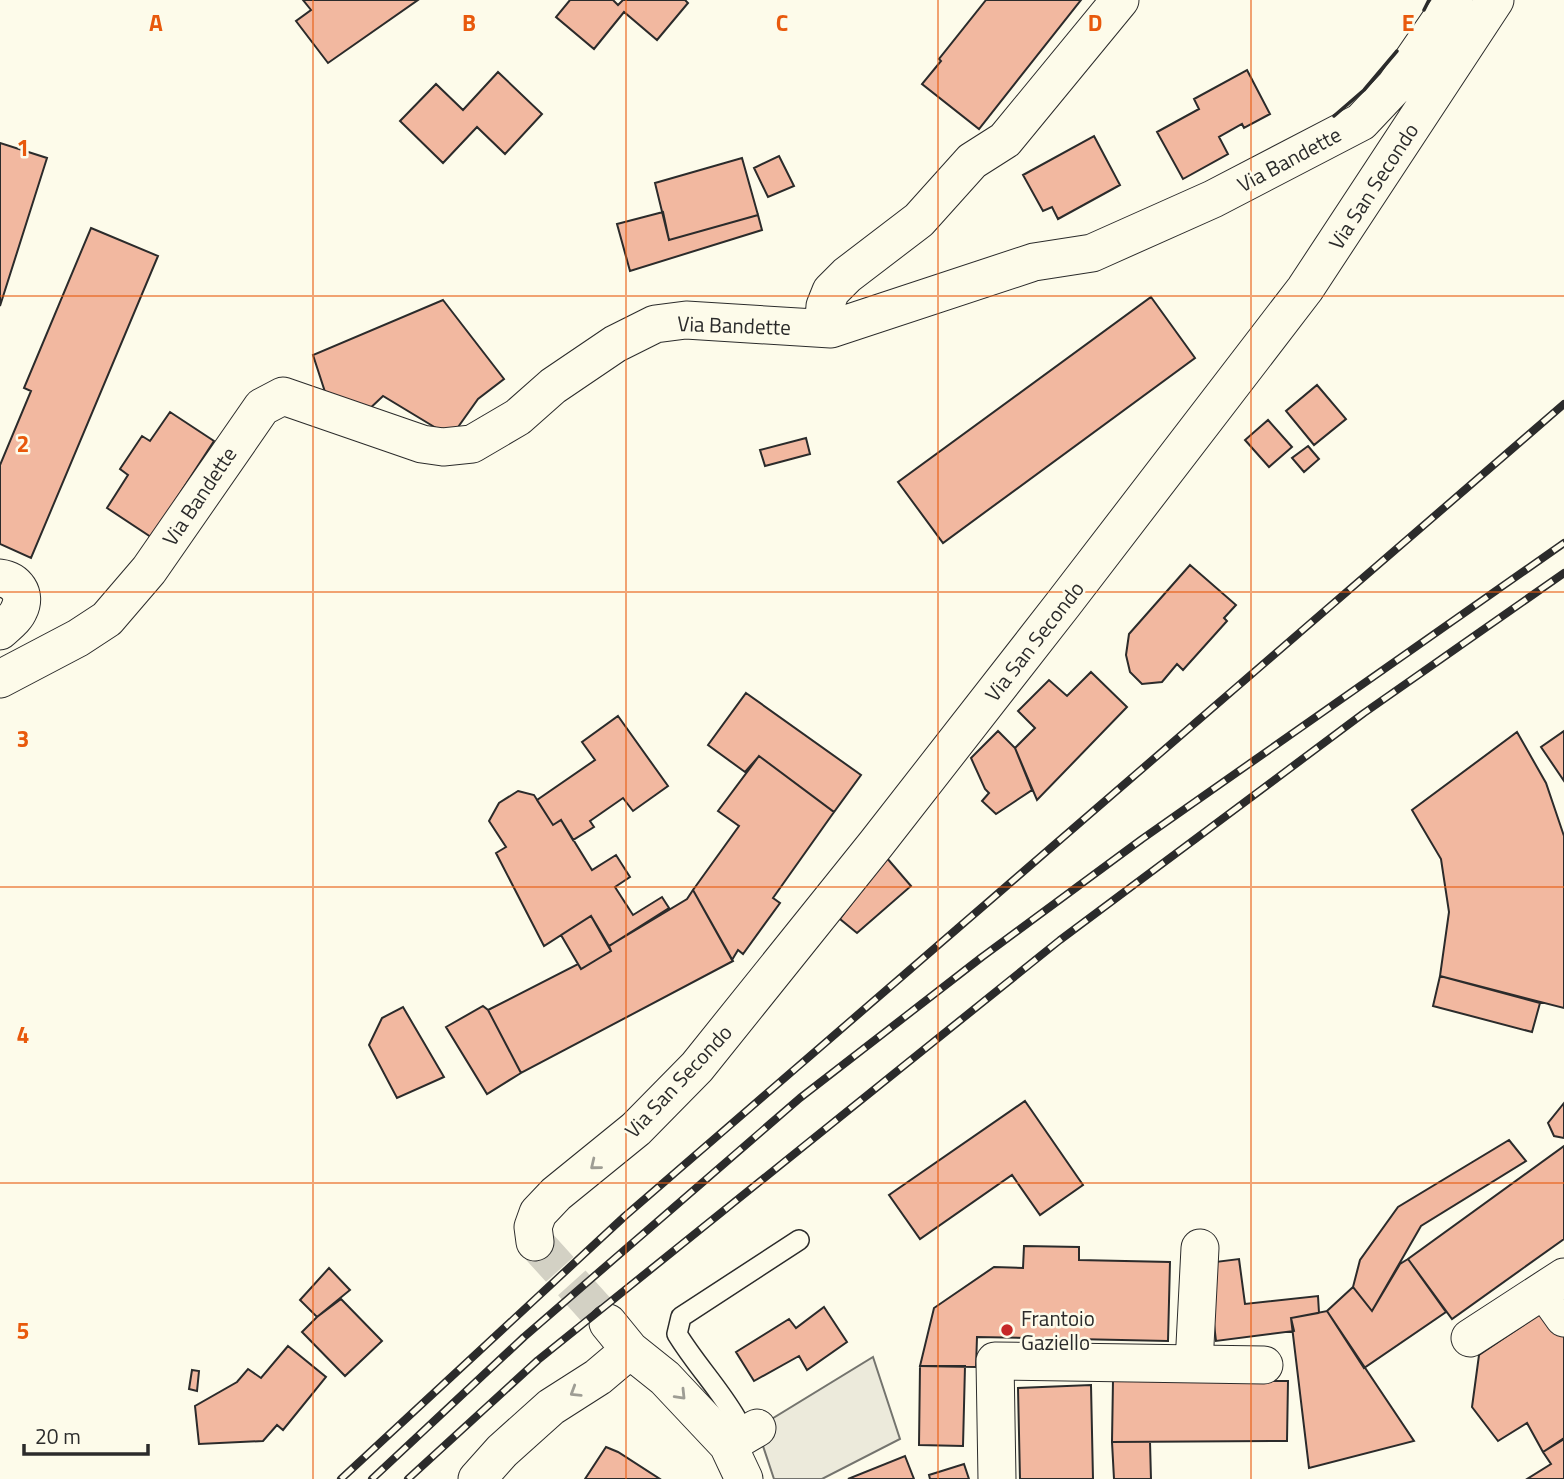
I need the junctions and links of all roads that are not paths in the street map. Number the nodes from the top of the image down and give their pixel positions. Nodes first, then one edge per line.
1 (1120, 0) edge
2 (1454, 0) edge
3 (1495, 0) edge
4 (831, 329) junction
5 (0, 578) edge
6 (0, 631) edge
7 (0, 679) edge
8 (799, 1240) dead end
9 (535, 1242) dead end
10 (1200, 1248) dead end
11 (1557, 1295) edge
12 (1470, 1338) dead end
13 (1194, 1364) junction
14 (1264, 1365) dead end
15 (743, 1436) junction
16 (477, 1479) edge
17 (744, 1479) edge
18 (997, 1479) edge

1 - 4 street
2 - 4 street, Via Bandette
3 -> 9 street, Via San Secondo
4 - 7 street, Via Bandette
5 - 6 street
8 - 15 lane
10 - 13 street
11 - 12 street
13 - 14 street
13 - 18 street
15 - 16 street
15 - 17 street

